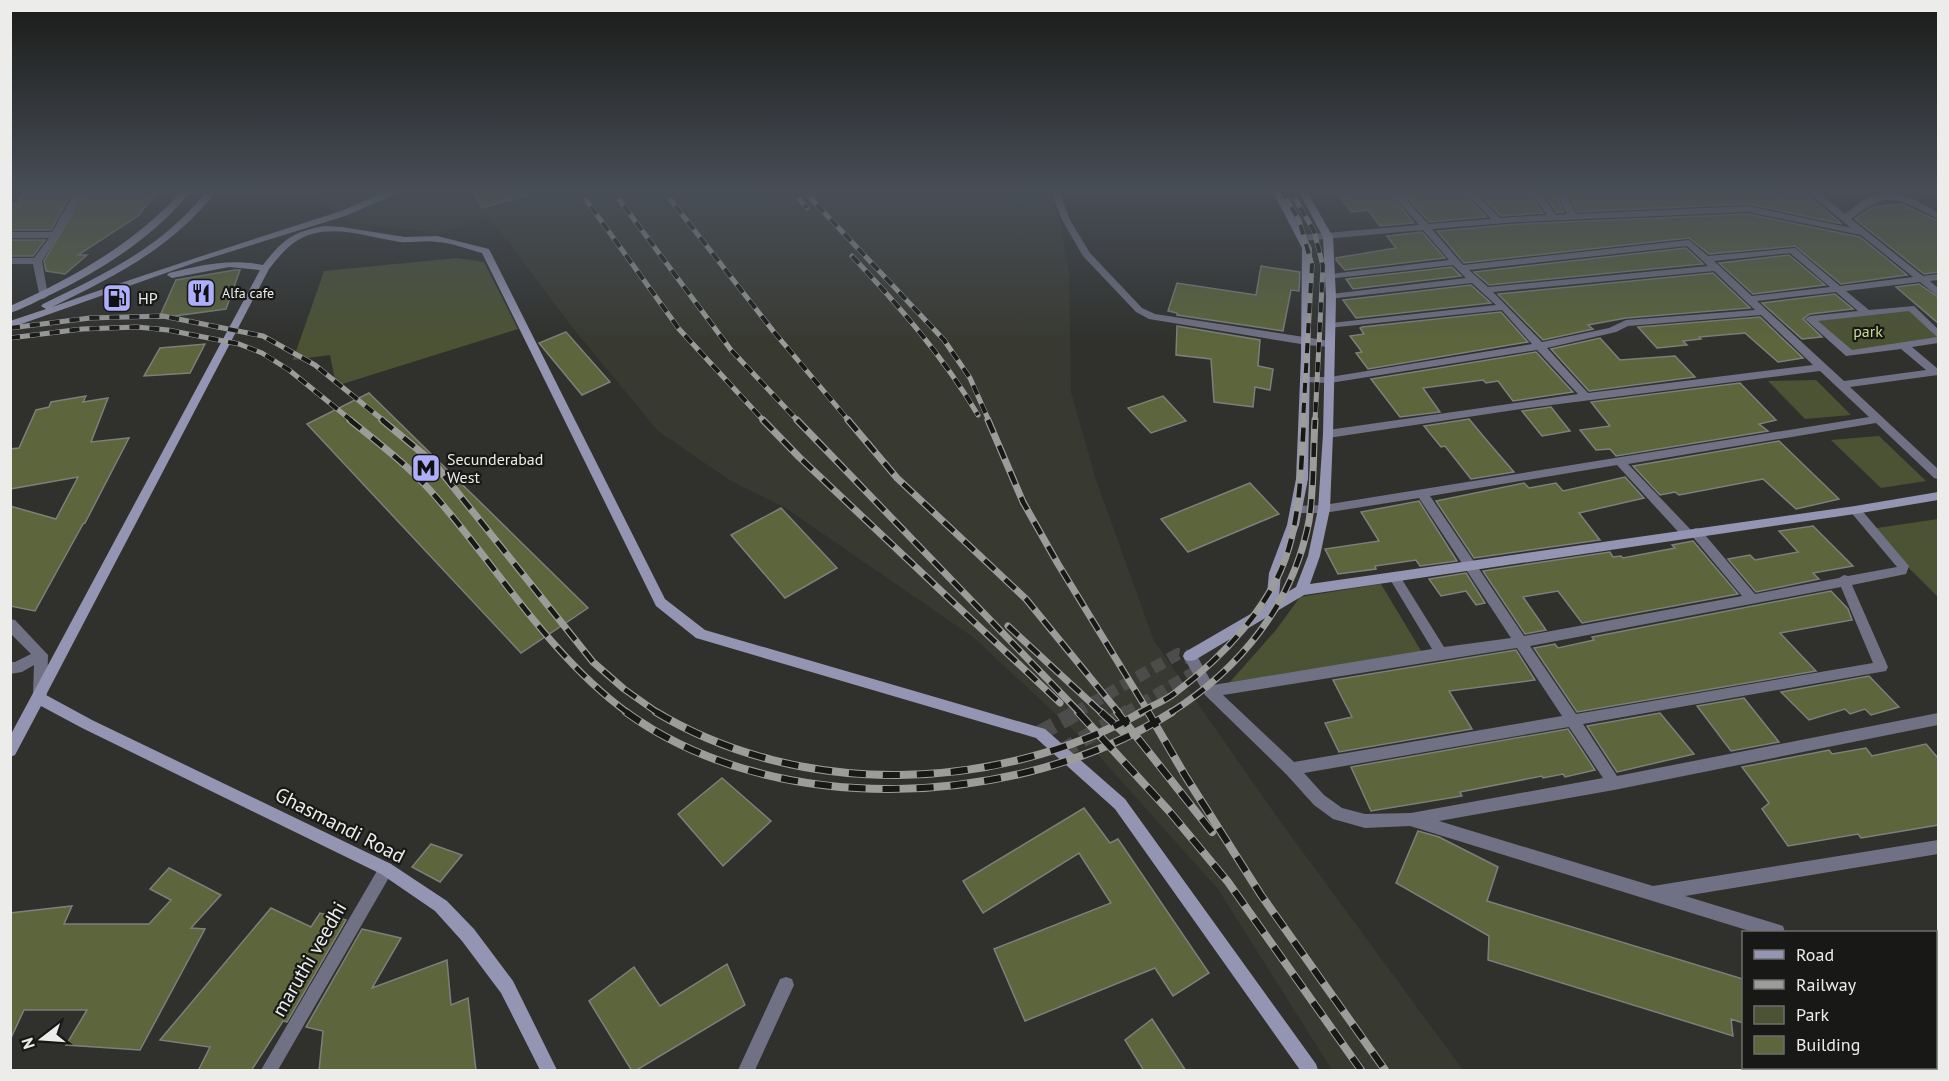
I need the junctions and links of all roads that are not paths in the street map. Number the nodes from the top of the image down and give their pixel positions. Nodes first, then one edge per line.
1 (53, 240) edge
2 (135, 240) edge
3 (165, 240) edge
4 (257, 240) edge
5 (288, 240) edge
6 (442, 240) edge
7 (1078, 240) edge
8 (1303, 240) edge
9 (1328, 240) edge
10 (1436, 240) edge
11 (1873, 240) edge
12 (1706, 259) junction
13 (10, 261) edge
14 (37, 261) junction
15 (1458, 265) junction
16 (265, 268) junction
17 (1715, 268) junction
18 (1330, 277) junction
19 (1938, 277) edge
20 (1922, 279) junction
21 (139, 280) junction
22 (1473, 280) junction
23 (1487, 290) junction
24 (1839, 290) junction
25 (1938, 292) edge
26 (43, 296) junction
27 (1332, 297) junction
28 (1752, 299) junction
29 (1504, 307) junction
30 (10, 310) edge
31 (1764, 312) junction
32 (1868, 313) junction
33 (10, 325) edge
34 (1330, 326) junction
35 (1938, 334) edge
36 (1938, 340) edge
37 (1306, 342) junction
38 (1330, 344) junction
39 (1539, 346) junction
40 (1904, 346) junction
41 (1822, 367) junction
42 (1936, 372) edge
43 (1305, 380) junction
44 (1330, 380) junction
45 (1841, 385) junction
46 (1585, 396) junction
47 (1878, 419) junction
48 (1328, 434) junction
49 (1619, 461) junction
50 (1938, 475) edge
51 (1422, 493) junction
52 (1938, 496) edge
53 (1296, 509) junction
54 (1324, 509) junction
55 (1855, 510) junction
56 (1691, 533) junction
57 (1470, 565) junction
58 (1394, 576) junction
59 (1844, 580) junction
60 (1301, 590) junction
61 (1751, 598) junction
62 (1272, 608) junction
63 (10, 624) edge
64 (1521, 642) junction
65 (1442, 653) junction
66 (41, 655) junction
67 (10, 668) edge
68 (1210, 691) junction
69 (39, 698) junction
70 (1938, 719) edge
71 (1572, 720) junction
72 (10, 751) edge
73 (1291, 769) junction
74 (1614, 783) junction
75 (1410, 819) junction
76 (1938, 847) edge
77 (386, 869) junction
78 (1649, 895) junction
79 (1770, 931) edge
80 (786, 985) dead end
81 (269, 1071) edge
82 (549, 1071) edge
83 (746, 1071) edge
84 (1310, 1071) edge

1 - 14 street
2 - 26 street
3 - 33 street
4 - 21 street
5 - 16 street
6 - 84 street
7 - 37 street
8 - 37 street
9 - 18 street
10 - 15 street
11 - 20 street
12 - 15 street
12 - 17 street
12 - 24 street
13 - 14 street
14 - 26 street
15 - 18 street
15 - 22 street
16 - 21 street
16 - 69 street
17 - 23 street
17 - 28 street
18 - 27 street
19 - 20 street
20 - 24 street
20 - 25 street
21 - 33 street
22 - 23 street
22 - 27 street
23 - 29 street
24 - 28 street
24 - 32 street
26 - 30 street
27 - 34 street
28 - 31 street
29 - 34 street
29 - 39 street
31 - 39 street
31 - 41 street
32 - 35 street
32 - 40 street
34 - 38 street
36 - 40 street
37 - 38 street
37 - 43 street
38 - 44 street
39 - 44 street
39 - 46 street
40 - 42 street
41 - 45 street
41 - 46 street
42 - 45 street
43 - 44 street
43 - 53 street
44 - 48 street
45 - 47 street
46 - 48 street
47 - 49 street
47 - 50 street
48 - 54 street
49 - 51 street
49 - 56 street
51 - 54 street
51 - 57 street
52 - 55 street
53 - 54 street
53 - 62 street
54 - 60 street
55 - 56 street
55 - 59 street
56 - 57 street
56 - 61 street
57 - 58 street
57 - 64 street
58 - 60 street
58 - 65 street
59 - 61 street
59 - 71 street
60 - 62 street
61 - 64 street
62 - 68 street
63 - 66 street
64 - 65 street
64 - 71 street
65 - 68 street
66 - 67 street
66 - 69 street
68 - 73 street
69 - 72 street
69 - 77 street, Ghasmandi Road
70 - 74 street
71 - 73 street
71 - 74 street
73 - 75 street
74 - 75 street
75 - 78 street
76 - 78 street
77 - 81 street, maruthi veedhi
77 - 82 street, Ghasmandi Road
78 - 79 street
80 - 83 street

